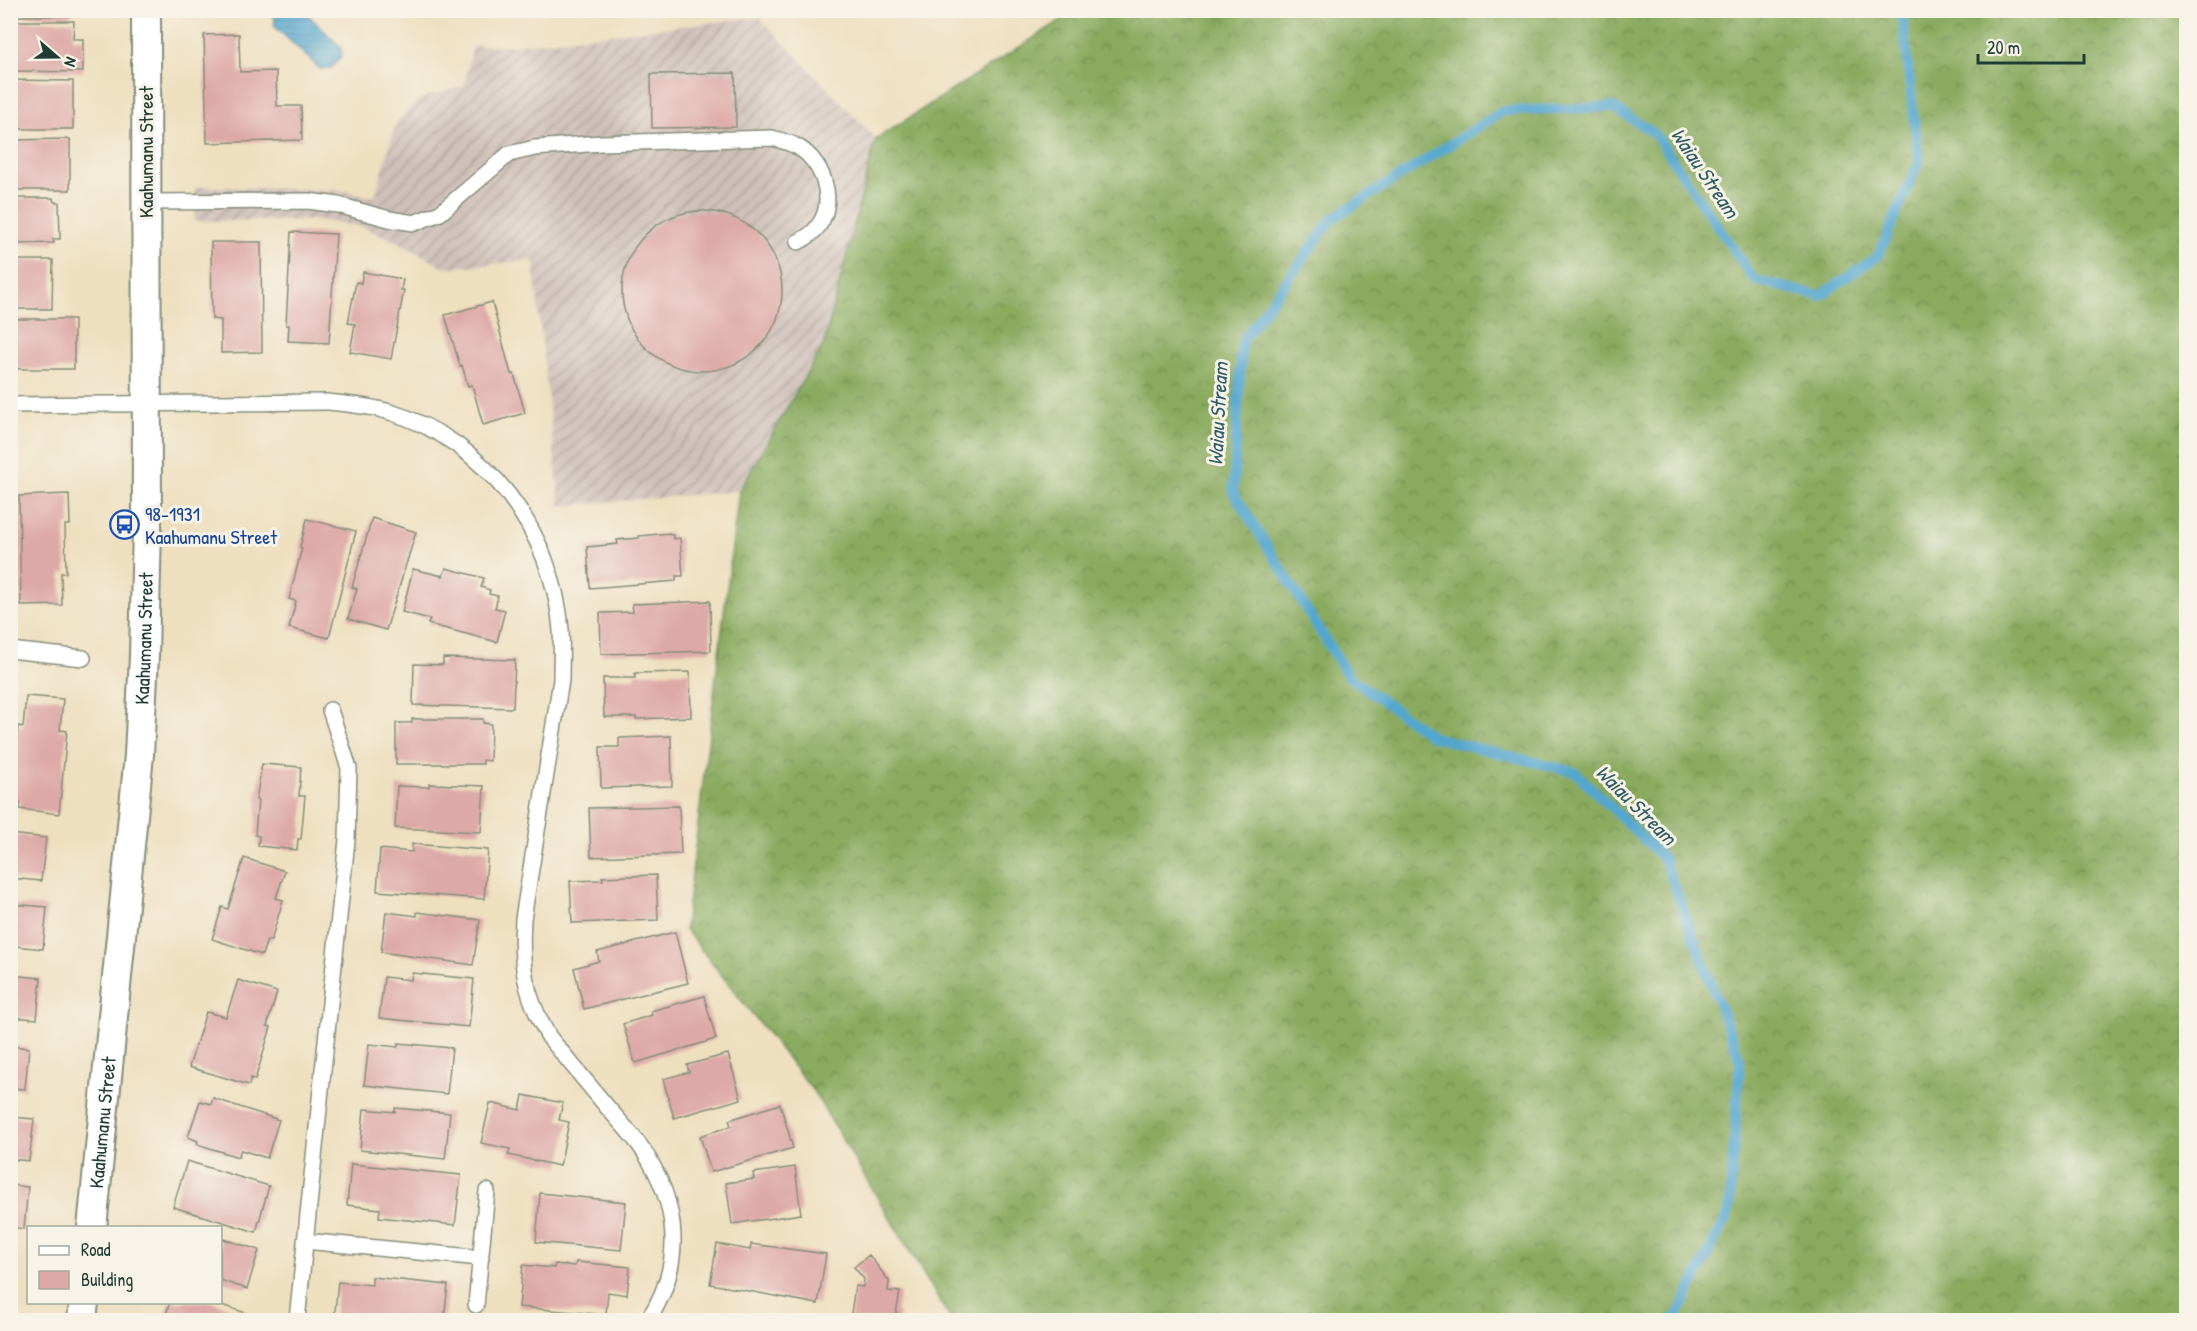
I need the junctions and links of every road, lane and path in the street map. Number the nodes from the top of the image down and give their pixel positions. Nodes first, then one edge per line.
1 (146, 10) edge
2 (146, 202) junction
3 (798, 242) dead end
4 (147, 404) junction
5 (10, 405) edge
6 (10, 650) edge
7 (83, 658) dead end
8 (330, 710) dead end
9 (487, 1191) dead end
10 (92, 1226) edge
11 (305, 1241) junction
12 (481, 1258) junction
13 (84, 1304) edge
14 (476, 1305) dead end
15 (82, 1320) edge
16 (297, 1320) edge
17 (648, 1320) edge

1 - 2 street, Kaahumanu Street
2 - 3 lane
2 - 4 street, Kaahumanu Street
4 - 5 lane
4 - 10 street, Kaahumanu Street
4 - 17 lane
6 - 7 lane
8 - 11 lane
9 - 12 lane
11 - 12 lane
11 - 16 lane
12 - 14 lane
13 - 15 street

